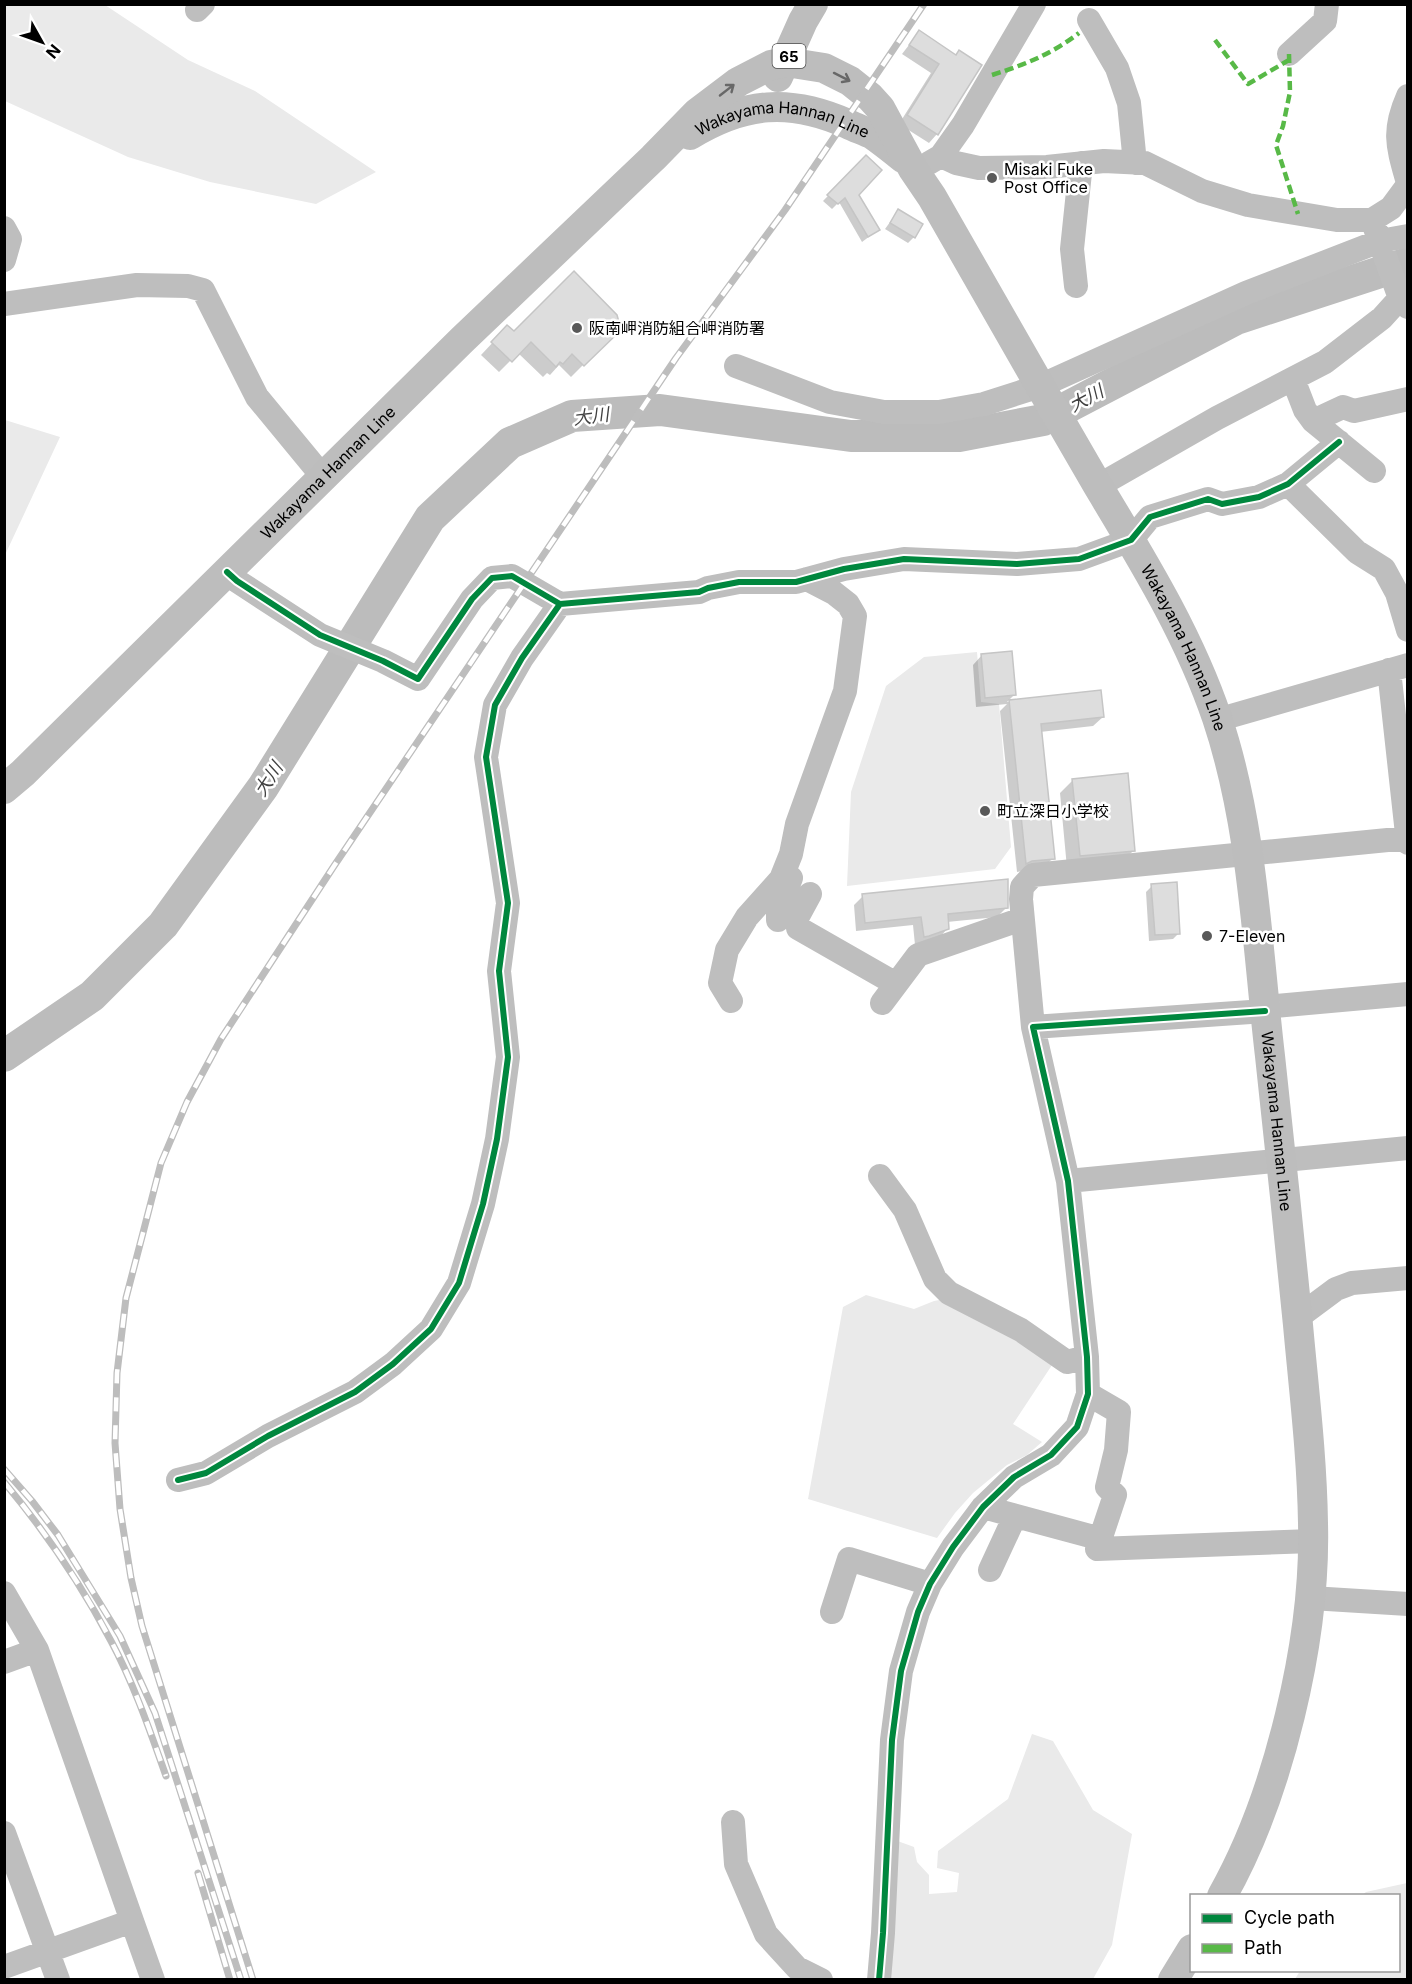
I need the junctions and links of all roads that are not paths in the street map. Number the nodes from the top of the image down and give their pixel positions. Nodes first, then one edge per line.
1 (813, 4) edge
2 (1034, 4) edge
3 (1328, 5) edge
4 (1087, 19) edge
5 (1289, 54) dead end
6 (786, 62) junction
7 (1407, 96) edge
8 (765, 108) junction
9 (941, 156) junction
10 (653, 158) junction
11 (1135, 163) junction
12 (1082, 164) junction
13 (911, 166) junction
14 (1407, 184) edge
15 (4, 228) edge
16 (1378, 235) junction
17 (1407, 236) edge
18 (4, 260) edge
19 (1076, 286) dead end
20 (1403, 297) edge
21 (4, 304) edge
22 (736, 366) dead end
23 (1293, 379) junction
24 (1042, 390) junction
25 (1407, 399) edge
26 (1313, 421) junction
27 (1339, 442) junction
28 (1374, 471) dead end
29 (323, 477) junction
30 (1288, 484) junction
31 (1098, 486) junction
32 (1131, 540) junction
33 (227, 572) junction
34 (807, 579) junction
35 (1402, 591) edge
36 (560, 604) junction
37 (1407, 630) edge
38 (1398, 667) edge
39 (1217, 720) junction
40 (4, 789) edge
41 (795, 832) junction
42 (1407, 838) edge
43 (1407, 843) edge
44 (1248, 855) junction
45 (810, 894) dead end
46 (1022, 919) junction
47 (778, 920) dead end
48 (896, 984) junction
49 (1407, 994) edge
50 (731, 1001) dead end
51 (882, 1004) dead end
52 (1264, 1009) junction
53 (1033, 1027) junction
54 (1407, 1148) edge
55 (1282, 1160) junction
56 (880, 1176) dead end
57 (1068, 1181) junction
58 (1407, 1278) edge
59 (1297, 1318) junction
60 (1087, 1357) junction
61 (1088, 1394) junction
62 (178, 1480) dead end
63 (983, 1507) junction
64 (1016, 1516) junction
65 (1101, 1539) junction
66 (1313, 1541) junction
67 (990, 1570) dead end
68 (930, 1584) junction
69 (4, 1593) edge
70 (1311, 1598) junction
71 (1407, 1604) edge
72 (832, 1612) dead end
73 (37, 1650) junction
74 (4, 1662) edge
75 (733, 1822) dead end
76 (4, 1833) edge
77 (1223, 1894) edge
78 (132, 1921) junction
79 (1190, 1951) edge
80 (47, 1952) junction
81 (4, 1967) edge
82 (58, 1980) edge
83 (153, 1980) edge
84 (821, 1980) edge
85 (879, 1980) edge
86 (1173, 1980) edge

1 - 6 main road, 65
2 - 9 street
3 - 5 street
4 - 11 street
6 - 8 main road, 65
10 -> 6 main road, Wakayama Hannan Line
6 -> 13 main road, Wakayama Hannan Line
7 - 14 street
8 - 10 main road, Wakayama Hannan Line
8 - 13 main road, Wakayama Hannan Line
9 - 12 street
9 - 13 street
10 - 29 main road, Wakayama Hannan Line
11 - 12 street
11 - 16 street
12 - 19 street
13 - 24 main road, Wakayama Hannan Line
14 - 16 street
15 - 18 street
16 - 17 street
16 - 20 street
16 - 24 street
20 - 23 street
21 - 29 street
22 - 24 street
23 - 26 street
23 - 31 street
24 - 31 main road, Wakayama Hannan Line
25 - 26 street
26 - 27 street
27 - 28 street
27 - 30 street
29 - 33 main road, Wakayama Hannan Line
30 - 32 street
30 - 35 street
31 - 32 main road, Wakayama Hannan Line
32 - 34 street
32 - 39 main road, Wakayama Hannan Line
33 - 36 street
33 - 40 main road, Wakayama Hannan Line
34 - 36 street
34 - 41 street
35 - 37 street
36 - 62 street
38 - 39 street
38 - 42 street
39 - 44 main road, Wakayama Hannan Line
41 - 47 street
41 - 50 street
42 - 43 street
42 - 44 street
44 - 46 street
44 - 52 main road, Wakayama Hannan Line
45 - 48 street
46 - 48 street
46 - 53 street
48 - 51 street
49 - 52 street
52 - 53 street
52 - 55 main road, Wakayama Hannan Line
53 - 57 street
54 - 55 street
55 - 57 street
55 - 59 main road, Wakayama Hannan Line
56 - 60 street
57 - 60 street
58 - 59 street
59 - 66 main road, Wakayama Hannan Line
60 - 61 street
61 - 63 street
61 - 65 street
63 - 64 street
63 - 68 street
64 - 65 street
64 - 67 street
65 - 66 street
66 - 70 main road, Wakayama Hannan Line
68 - 72 street
68 - 85 street
69 - 73 street
70 - 71 street
70 - 77 main road, Wakayama Hannan Line
73 - 74 street
73 - 78 street
75 - 84 street
76 - 80 street
78 - 80 street
78 - 83 street
79 - 86 main road
80 - 81 street
80 - 82 street

